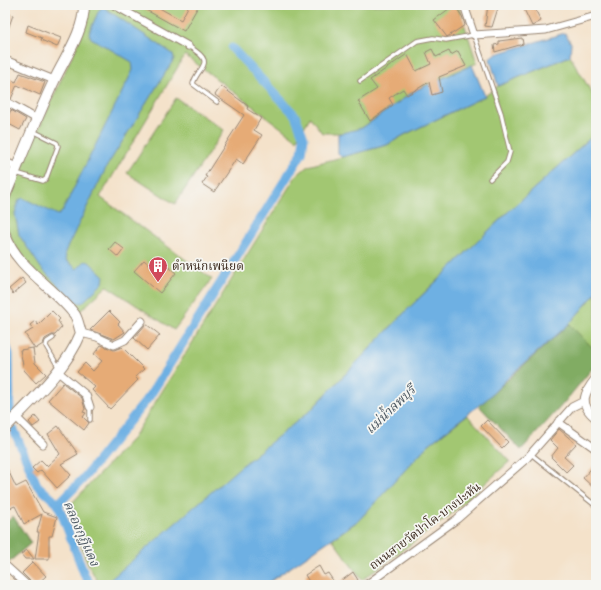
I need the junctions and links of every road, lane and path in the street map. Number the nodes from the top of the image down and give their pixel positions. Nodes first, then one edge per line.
1 (84, 5) edge
2 (114, 5) edge
3 (464, 5) edge
4 (596, 16) edge
5 (474, 34) junction
6 (188, 46) joint
7 (5, 60) edge
8 (54, 80) junction
9 (360, 81) dead end
10 (5, 101) edge
11 (217, 102) dead end
12 (38, 119) junction
13 (32, 131) junction
14 (5, 162) edge
15 (16, 170) junction
16 (490, 179) dead end
17 (5, 196) edge
18 (5, 235) edge
19 (142, 321) dead end
20 (81, 333) junction
21 (53, 338) dead end
22 (58, 370) junction
23 (596, 378) edge
24 (584, 401) junction
25 (90, 407) joint
26 (596, 418) edge
27 (90, 420) dead end
28 (10, 422) edge
29 (558, 422) junction
30 (43, 444) dead end
31 (596, 450) edge
32 (531, 454) junction
33 (596, 506) edge
34 (5, 565) edge
35 (27, 585) edge
36 (366, 585) edge

1 - 8 main road
2 - 6 street
3 - 5 street
4 - 5 street
5 - 9 lane
5 - 16 lane
6 - 11 lane
7 - 8 street
8 - 12 main road
10 - 12 street
12 - 13 main road
13 - 15 main road
13 - 15 lane
14 - 15 street
15 - 17 main road
18 - 20 main road
19 - 20 street
20 - 22 main road
21 - 22 lane
22 - 25 street
22 - 28 main road
23 - 24 street
24 - 26 street
24 - 29 street, ถนนสายวัดป่าโค-บางปะหัน
25 - 27 lane
28 - 30 street
29 - 31 street
29 - 32 street, ถนนสายวัดป่าโค-บางปะหัน
32 - 33 lane
32 - 36 street, ถนนสายวัดป่าโค-บางปะหัน
34 - 35 street

